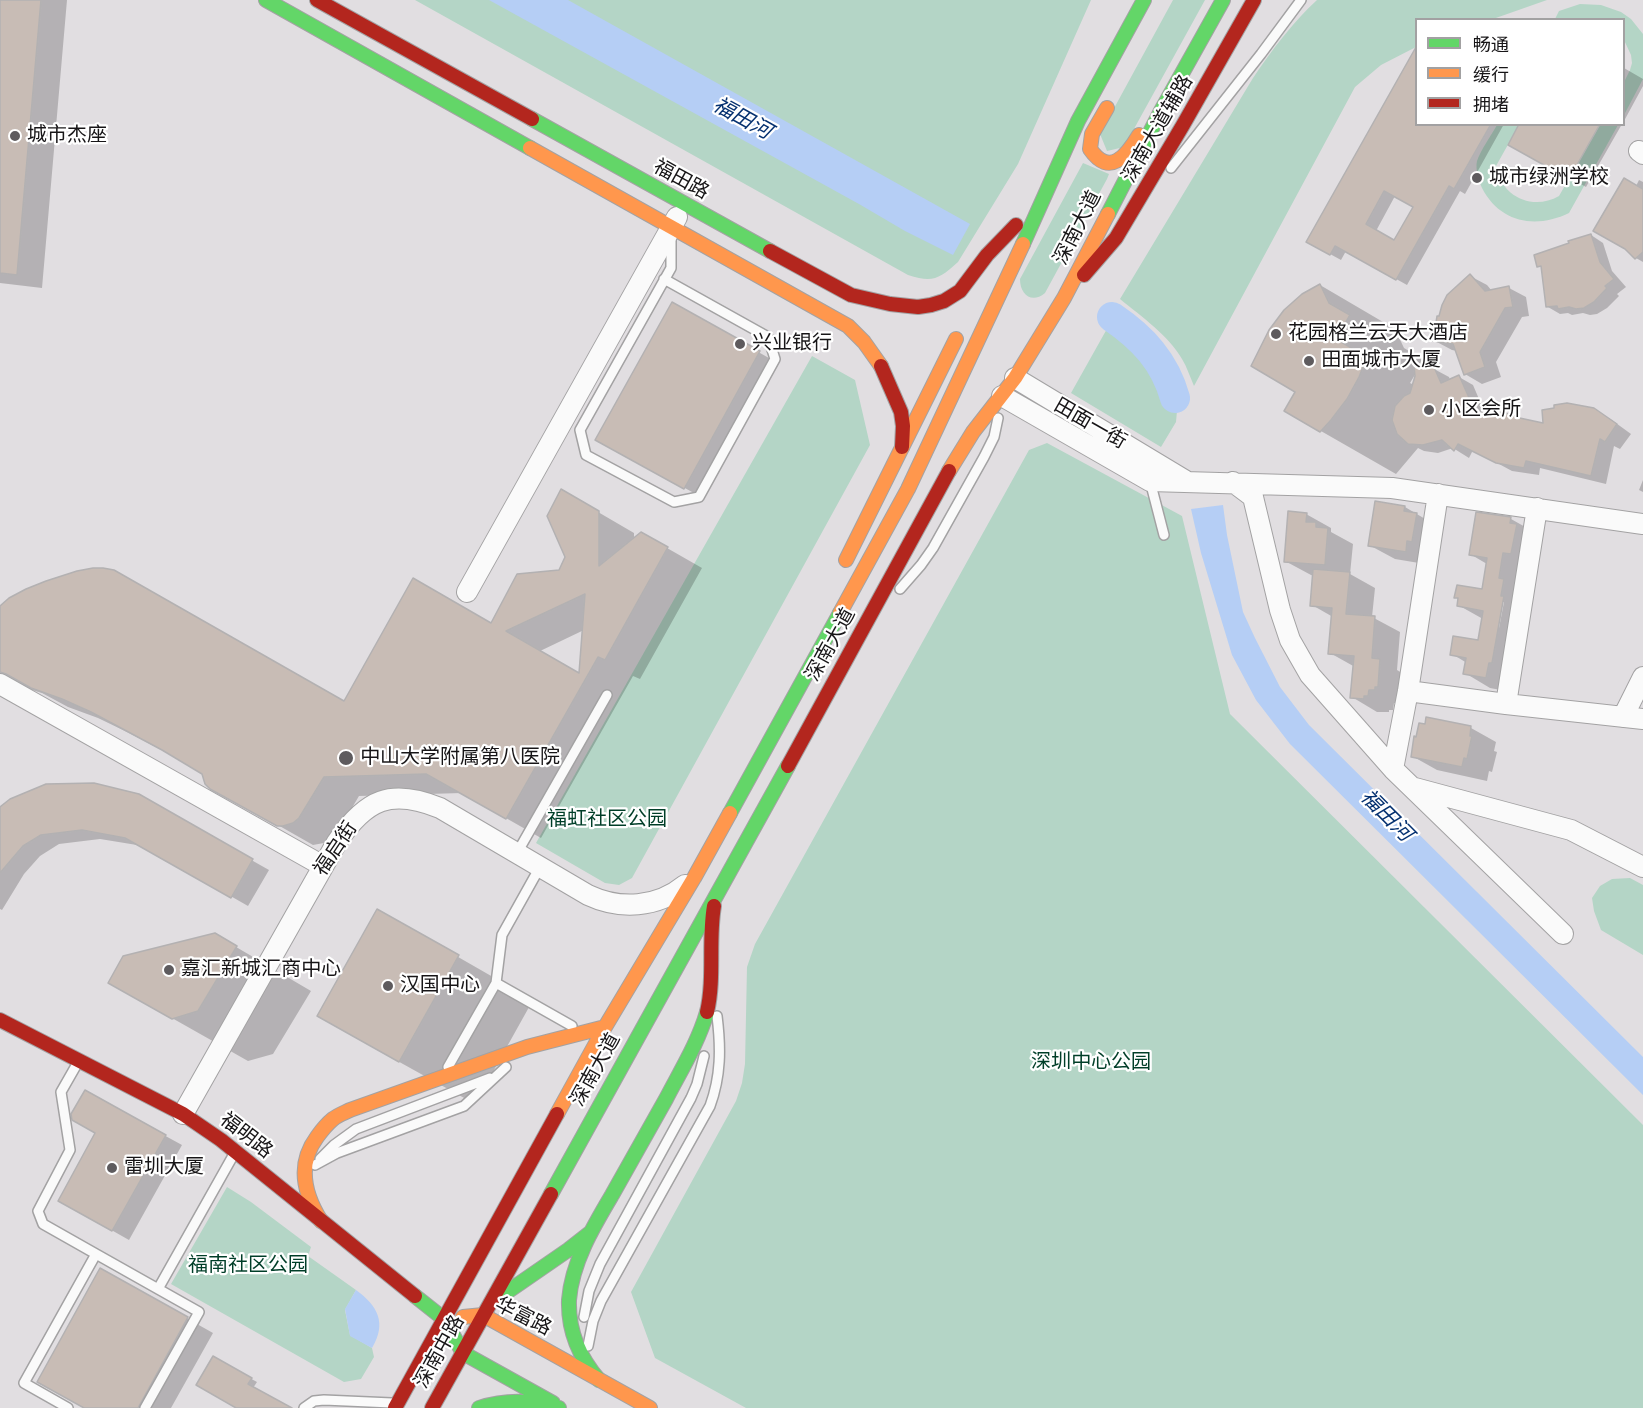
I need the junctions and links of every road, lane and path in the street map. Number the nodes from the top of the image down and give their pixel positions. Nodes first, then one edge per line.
1 (266, 0) edge
2 (316, 0) edge
3 (1144, 0) edge
4 (1223, 0) edge
5 (1254, 0) edge
6 (1301, 0) edge
7 (1132, 22) junction
8 (1126, 65) dead end
9 (1114, 95) dead end
10 (1161, 111) junction
11 (1167, 174) dead end
12 (1160, 183) dead end
13 (1047, 186) junction
14 (684, 204) junction
15 (1016, 225) junction
16 (672, 226) junction
17 (1116, 238) junction
18 (664, 279) junction
19 (987, 279) dead end
20 (1064, 298) junction
21 (960, 331) dead end
22 (1015, 378) junction
23 (1002, 396) junction
24 (902, 447) junction
25 (1150, 481) junction
26 (1186, 482) junction
27 (1233, 482) junction
28 (1438, 494) junction
29 (1537, 508) junction
30 (1643, 525) edge
31 (1164, 536) dead end
32 (841, 571) dead end
33 (467, 592) dead end
34 (831, 600) dead end
35 (861, 634) junction
36 (821, 647) junction
37 (1643, 677) edge
38 (0, 684) edge
39 (1408, 691) junction
40 (607, 695) dead end
41 (1506, 704) junction
42 (1623, 717) junction
43 (1643, 719) edge
44 (1393, 769) junction
45 (1412, 787) junction
46 (517, 853) junction
47 (323, 866) junction
48 (540, 867) junction
49 (1643, 867) edge
50 (694, 878) junction
51 (719, 887) junction
52 (1563, 934) dead end
53 (496, 983) junction
54 (711, 984) junction
55 (708, 1006) junction
56 (0, 1020) edge
57 (605, 1027) junction
58 (583, 1032) junction
59 (527, 1047) junction
60 (79, 1060) junction
61 (443, 1077) junction
62 (495, 1077) junction
63 (183, 1114) junction
64 (235, 1152) junction
65 (315, 1165) junction
66 (304, 1182) junction
67 (321, 1221) junction
68 (591, 1231) junction
69 (96, 1254) junction
70 (158, 1288) junction
71 (483, 1316) junction
72 (444, 1319) junction
73 (463, 1353) junction
74 (589, 1369) junction
75 (599, 1380) junction
76 (396, 1406) edge
77 (68, 1408) edge
78 (145, 1408) edge
79 (304, 1408) edge
80 (432, 1408) edge
81 (479, 1408) edge
82 (561, 1408) edge
83 (650, 1408) edge

1 - 16 main road
2 - 14 main road, 福田路
3 - 7 main road, 深南大道
4 - 10 main road, 深南大道
5 - 17 main road, 深南大道辅路
6 - 11 lane
7 - 8 main road
7 - 13 main road, 深南大道
9 - 10 main road
10 - 20 main road, 深南大道
12 - 17 lane
13 - 15 main road
13 - 36 main road, 深南大道
14 - 15 main road, 福田路
14 - 16 street
15 - 19 main road
16 - 18 lane
16 - 24 main road
16 - 33 street
17 - 20 main road, 深南大道辅路
18 - 18 lane
20 - 22 main road, 深南大道
21 - 24 main road
22 - 23 main road, 深南大道
22 - 26 street, 田面一街
23 - 25 street, 田面一街
23 - 35 main road, 深南大道
23 - 35 lane
24 - 32 main road
25 - 26 street
25 - 31 lane
26 - 27 street
27 - 28 street
27 - 44 street
28 - 29 street
28 - 39 street
29 - 30 street
29 - 41 street
34 - 36 main road
35 - 51 main road, 深南大道
36 - 50 main road, 深南大道
37 - 42 street
38 - 47 street
39 - 41 street
39 - 44 street
40 - 46 lane
41 - 42 street
42 - 43 street
44 - 45 street
45 - 49 street
45 - 52 street
46 - 47 street, 福启街
46 - 48 street, 福启街
47 - 63 street, 福启街
48 - 50 street, 福启街
48 - 53 lane
50 - 57 main road, 深南大道
51 - 54 main road
51 - 71 main road, 深南大道
53 - 58 lane
53 - 61 lane
54 - 55 main road
54 - 74 lane
55 - 68 main road
55 - 74 lane
56 - 60 main road, 福明路
57 - 58 main road
57 - 72 main road, 深南大道
58 - 59 main road
59 - 61 main road
59 - 62 lane
60 - 63 main road, 福明路
60 - 69 lane
61 - 66 main road
62 - 65 lane
62 - 65 lane
63 - 64 main road, 福明路
64 - 67 main road, 福明路
64 - 70 lane
65 - 66 lane
66 - 67 main road
67 - 72 main road, 福明路
68 - 71 main road
68 - 74 main road
69 - 70 lane
69 - 77 lane
70 - 78 lane
71 - 72 main road, 华富路
71 - 73 main road, 深南中路
71 - 75 main road, 华富路
72 - 73 main road
72 - 76 main road, 深南中路
73 - 80 main road, 深南中路
73 - 82 main road
74 - 75 main road
75 - 83 main road, 华富路
76 - 79 lane
81 - 82 main road

